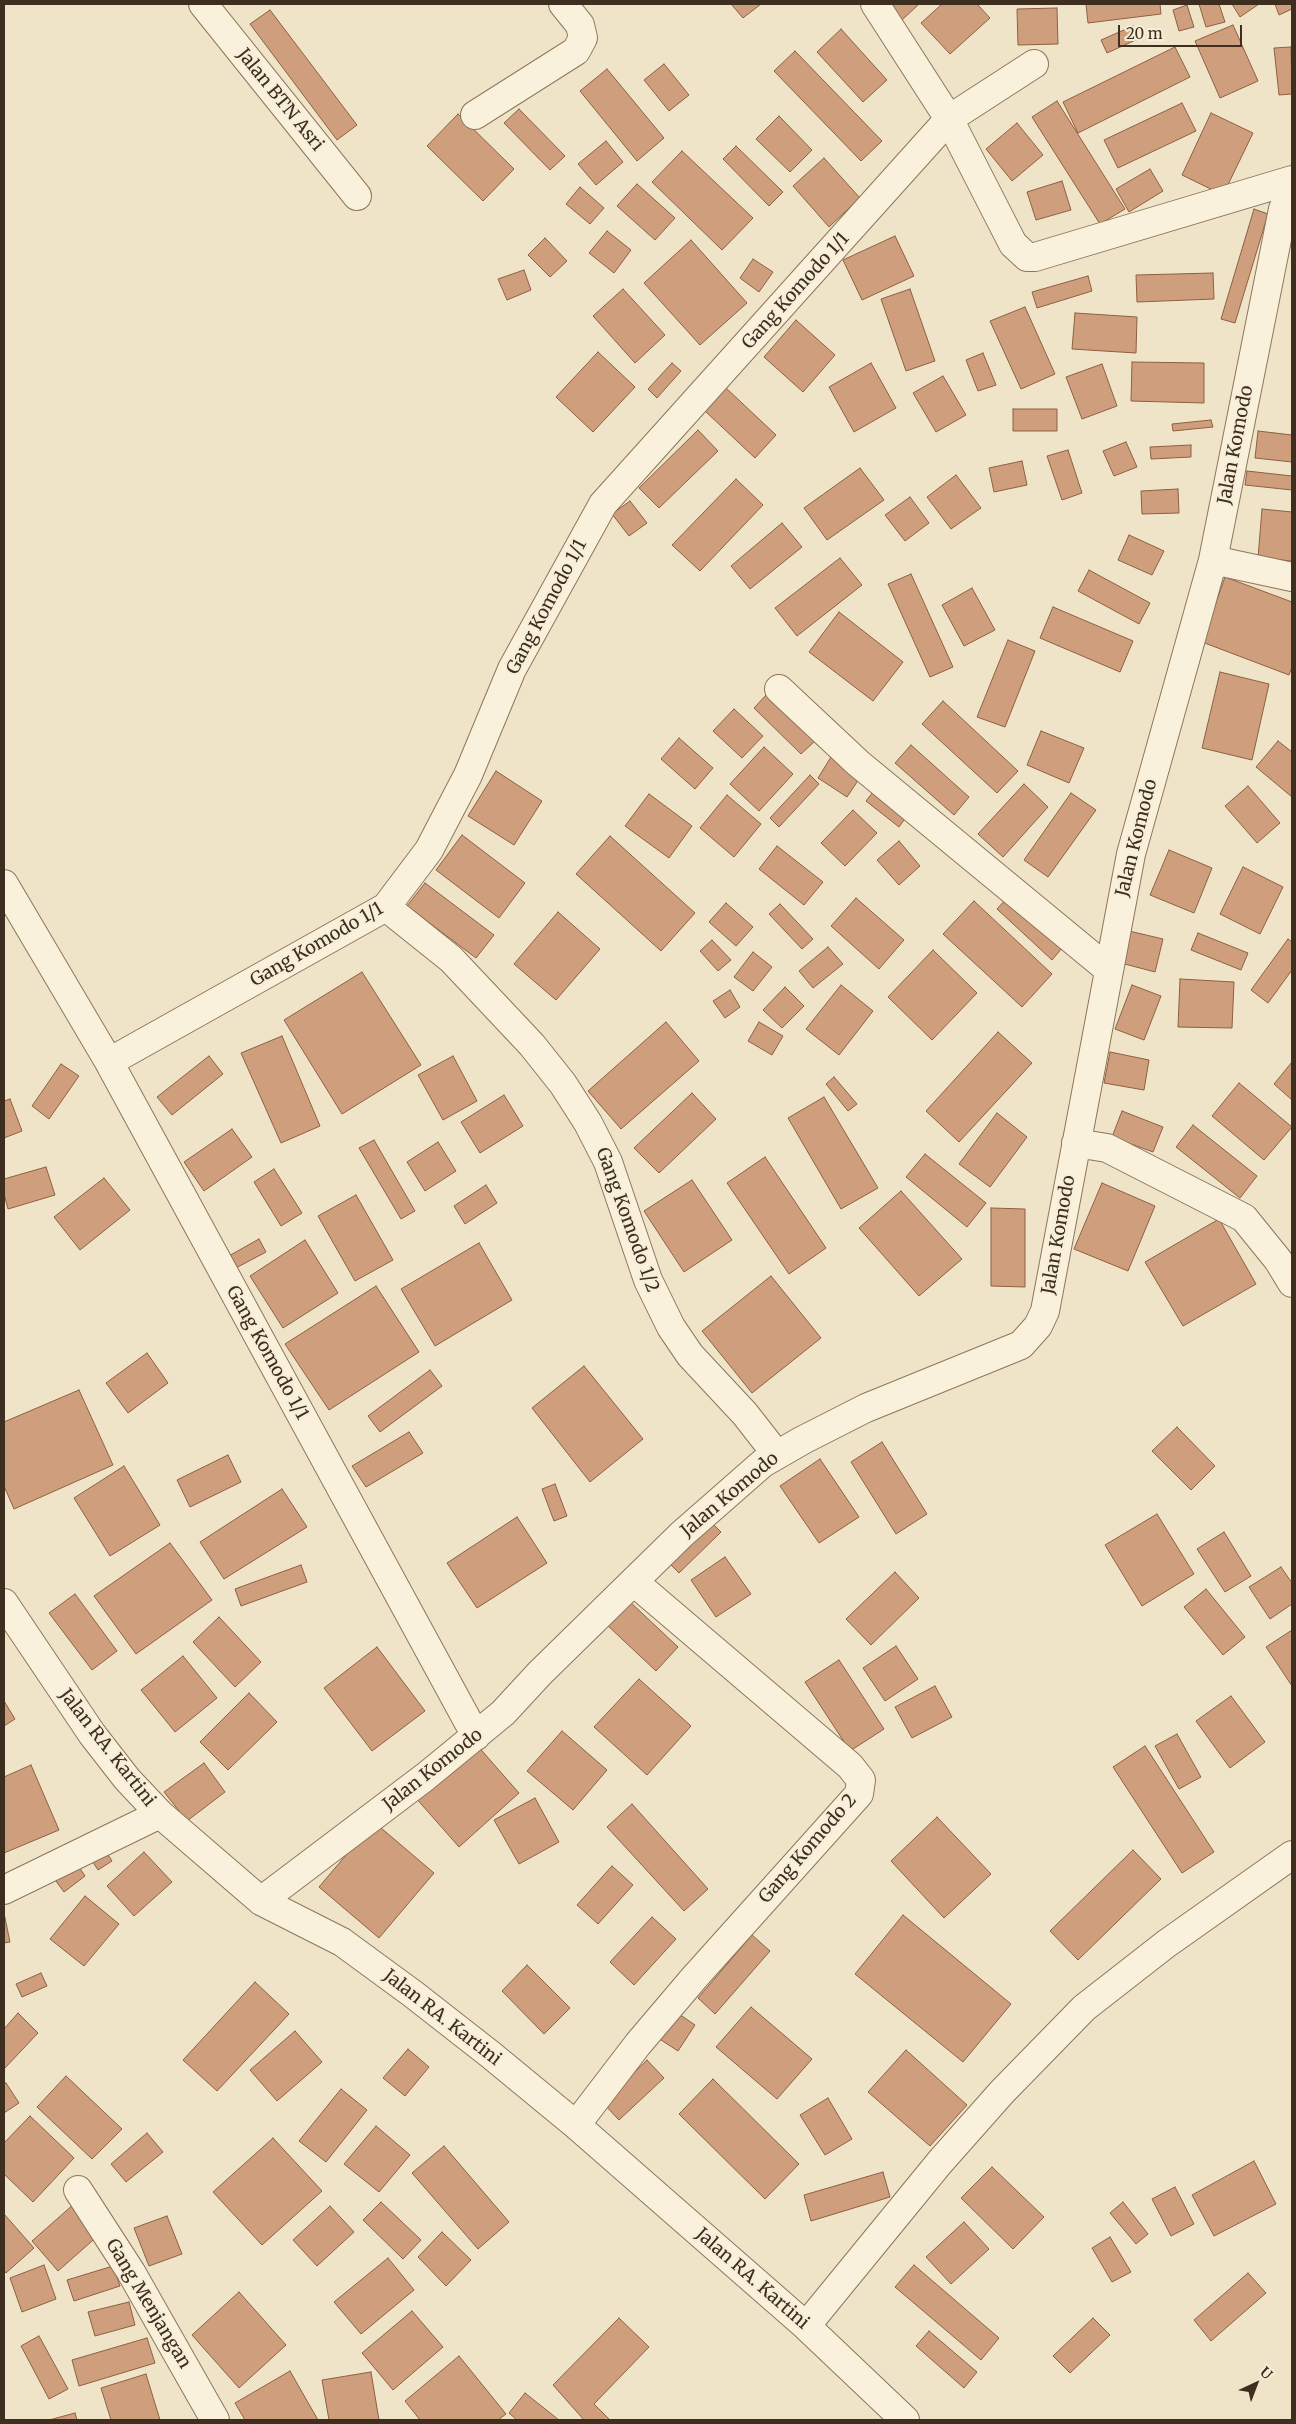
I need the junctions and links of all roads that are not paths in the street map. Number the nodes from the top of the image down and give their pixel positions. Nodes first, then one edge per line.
1 (203, 4) edge
2 (563, 4) edge
3 (875, 4) edge
4 (1034, 64) dead end
5 (475, 115) dead end
6 (949, 119) junction
7 (1292, 180) edge
8 (1292, 191) edge
9 (357, 196) dead end
10 (1214, 560) junction
11 (1292, 577) edge
12 (779, 689) dead end
13 (4, 884) edge
14 (386, 907) junction
15 (1109, 970) junction
16 (108, 1062) junction
17 (1076, 1143) junction
18 (1292, 1283) edge
19 (777, 1455) junction
20 (634, 1582) junction
21 (4, 1603) edge
22 (476, 1736) junction
23 (160, 1814) junction
24 (1292, 1855) edge
25 (4, 1890) edge
26 (261, 1901) junction
27 (576, 2125) junction
28 (78, 2190) dead end
29 (806, 2326) junction
30 (214, 2420) edge
31 (905, 2420) edge

1 - 9 street, Jalan BTN Asri
2 - 5 street
3 - 6 street
4 - 6 street, Gang Komodo 1/1
6 - 7 street
6 - 14 street, Gang Komodo 1/1
8 - 10 street, Jalan Komodo
10 - 11 street
10 - 15 street, Jalan Komodo
12 - 15 street
13 - 16 street
14 - 16 street, Gang Komodo 1/1
14 - 19 street, Gang Komodo 1/2
15 - 17 street, Jalan Komodo
16 - 22 street, Gang Komodo 1/1
17 - 18 street
17 - 19 street, Jalan Komodo
19 - 20 street, Jalan Komodo
20 - 22 street, Jalan Komodo
20 - 27 street, Gang Komodo 2
21 - 23 street, Jalan RA. Kartini
22 - 26 street, Jalan Komodo
23 - 25 street
23 - 26 street, Jalan RA. Kartini
24 - 29 street
26 - 27 street, Jalan RA. Kartini
27 - 29 street, Jalan RA. Kartini
28 - 30 street, Gang Menjangan
29 - 31 street, Jalan RA. Kartini

